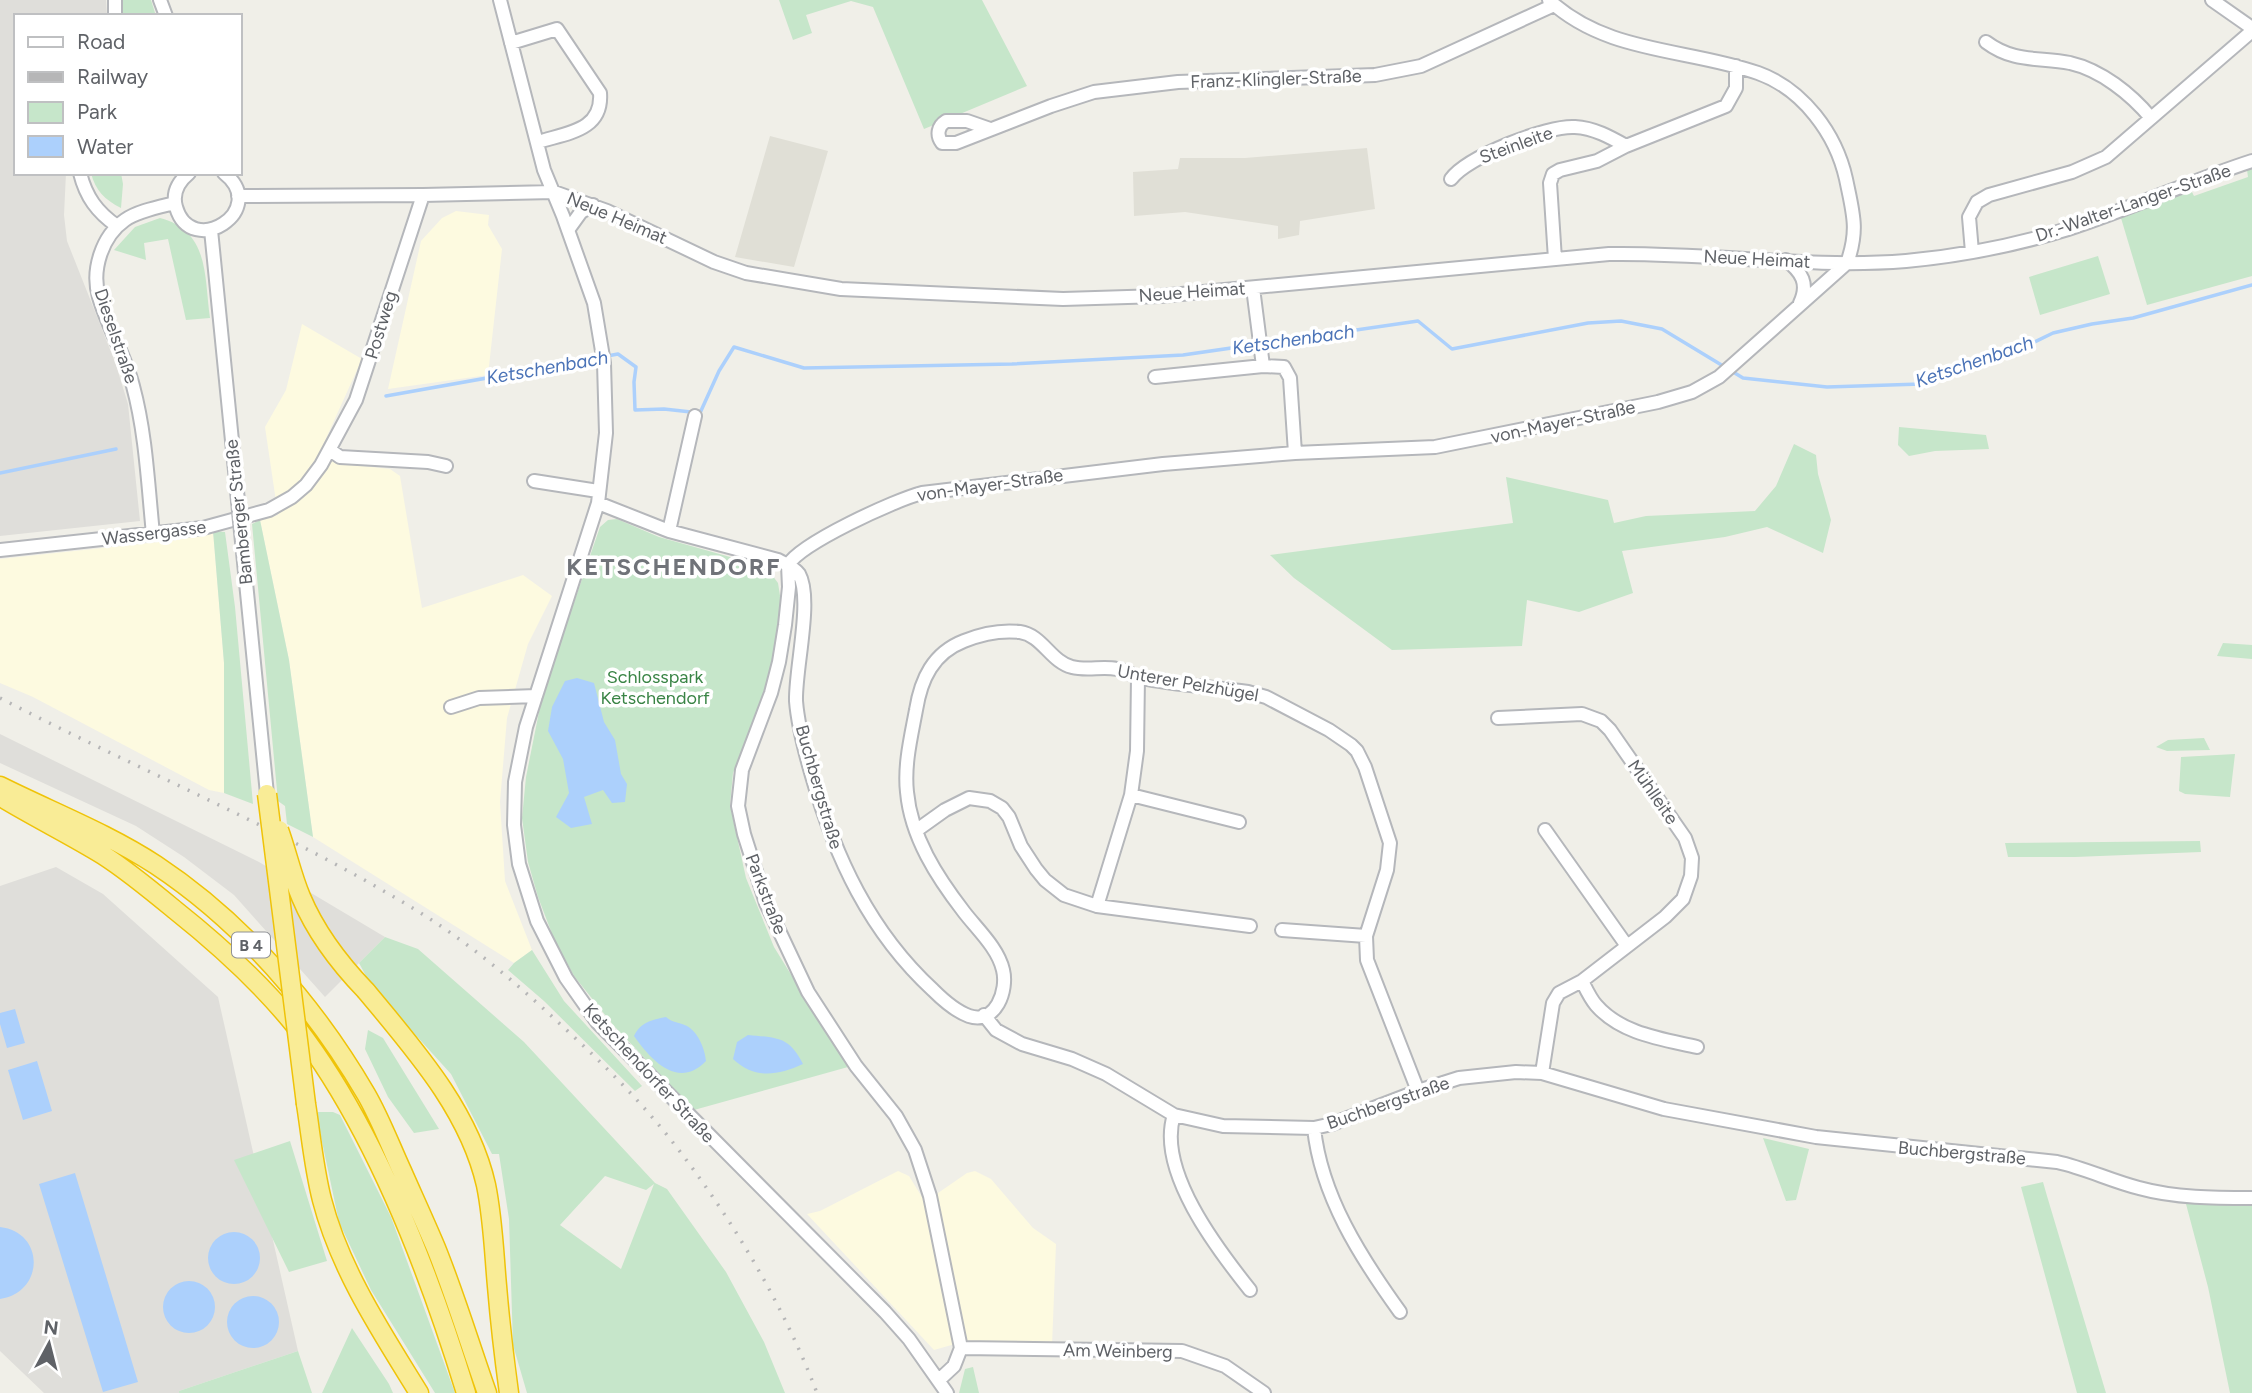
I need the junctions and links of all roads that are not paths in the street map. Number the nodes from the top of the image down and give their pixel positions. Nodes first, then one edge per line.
1 (500, 0) edge
2 (2212, 0) edge
3 (1551, 2) edge
4 (2252, 30) edge
5 (1986, 42) dead end
6 (511, 43) junction
7 (1737, 66) junction
8 (2151, 118) junction
9 (990, 129) dead end
10 (538, 142) junction
11 (1626, 146) junction
12 (2252, 161) edge
13 (80, 175) edge
14 (187, 175) edge
15 (225, 175) edge
16 (1451, 179) dead end
17 (554, 192) junction
18 (423, 195) junction
19 (238, 197) junction
20 (175, 203) junction
21 (593, 205) junction
22 (117, 226) junction
23 (211, 230) junction
24 (568, 230) junction
25 (1972, 252) junction
26 (1555, 258) junction
27 (1785, 260) junction
28 (1847, 263) junction
29 (1253, 288) junction
30 (1799, 304) junction
31 (1262, 360) junction
32 (1154, 377) dead end
33 (695, 416) dead end
34 (330, 450) junction
35 (1295, 453) junction
36 (446, 466) dead end
37 (534, 481) dead end
38 (598, 497) junction
39 (669, 531) junction
40 (153, 534) junction
41 (0, 550) edge
42 (788, 565) junction
43 (1138, 677) junction
44 (536, 696) junction
45 (451, 707) dead end
46 (1498, 718) dead end
47 (0, 786) edge
48 (267, 793) junction
49 (1131, 794) junction
50 (0, 797) edge
51 (1239, 822) dead end
52 (916, 830) junction
53 (1545, 830) dead end
54 (1097, 906) junction
55 (1250, 926) dead end
56 (1282, 930) dead end
57 (1366, 936) junction
58 (1628, 946) junction
59 (1582, 982) junction
60 (984, 1015) junction
61 (1697, 1046) dead end
62 (1542, 1073) junction
63 (1418, 1091) junction
64 (1174, 1115) junction
65 (1314, 1128) junction
66 (2252, 1198) edge
67 (1250, 1290) dead end
68 (1400, 1312) dead end
69 (961, 1348) junction
70 (939, 1380) junction
71 (419, 1393) edge
72 (466, 1393) edge
73 (487, 1393) edge
74 (509, 1393) edge
75 (947, 1393) edge
76 (1264, 1393) edge

1 - 6 street, Ketschendorfer Straße
2 - 4 street
3 - 7 street
3 - 9 street, Franz-Klingler-Straße
4 - 8 street
5 - 8 street
6 - 10 street, Ketschendorfer Straße
6 - 10 street
7 - 11 street
7 - 28 street
8 - 25 street
10 - 17 street, Ketschendorfer Straße
11 - 16 street, Steinleite
11 - 26 street
12 - 25 street, Dr.-Walter-Langer-Straße
13 - 22 street
14 - 20 street
15 - 19 street
17 - 18 street
17 - 21 street, Neue Heimat
17 - 24 street, Ketschendorfer Straße
18 - 19 street
18 - 34 street, Postweg
19 - 23 street
20 - 22 street
20 - 23 street
21 - 24 street
21 - 29 street, Neue Heimat
22 - 40 street, Dieselstraße
23 - 48 street, Bamberger Straße, bridge
24 - 38 street, Ketschendorfer Straße
25 - 28 street, Dr.-Walter-Langer-Straße
26 - 27 street, Neue Heimat
26 - 29 street, Neue Heimat
27 - 28 street, Neue Heimat
27 - 30 street
28 - 30 street, von-Mayer-Straße
29 - 31 street
30 - 35 street, von-Mayer-Straße
31 - 32 street
31 - 35 street
33 - 39 street
34 - 36 street
34 - 40 street, Wassergasse
35 - 42 street, von-Mayer-Straße
37 - 38 street
38 - 39 street
38 - 44 street, Ketschendorfer Straße
39 - 42 street
40 - 41 street, Wassergasse
42 - 60 street, Buchbergstraße
42 - 69 street, Parkstraße
43 - 49 street
43 - 52 street, Unterer Pelzhügel
43 - 57 street, Unterer Pelzhügel
44 - 45 street
44 - 70 street, Ketschendorfer Straße
46 - 58 street, Mühlleite
47 - 73 highway, B 4
48 - 71 highway, bridge
48 - 74 highway, bridge
49 - 51 street
49 - 54 street
50 - 72 highway, B 4
52 - 54 street
52 - 60 street, Unterer Pelzhügel
53 - 58 street
54 - 55 street
56 - 57 street
57 - 63 street, Unterer Pelzhügel
58 - 59 street, Mühlleite
59 - 61 street
59 - 62 street, Mühlleite
60 - 64 street, Buchbergstraße
62 - 63 street, Buchbergstraße
62 - 66 street, Buchbergstraße
63 - 65 street, Buchbergstraße
64 - 65 street, Buchbergstraße
64 - 67 street
65 - 68 street
69 - 70 street
69 - 76 street, Am Weinberg
70 - 75 street, Ketschendorfer Straße

